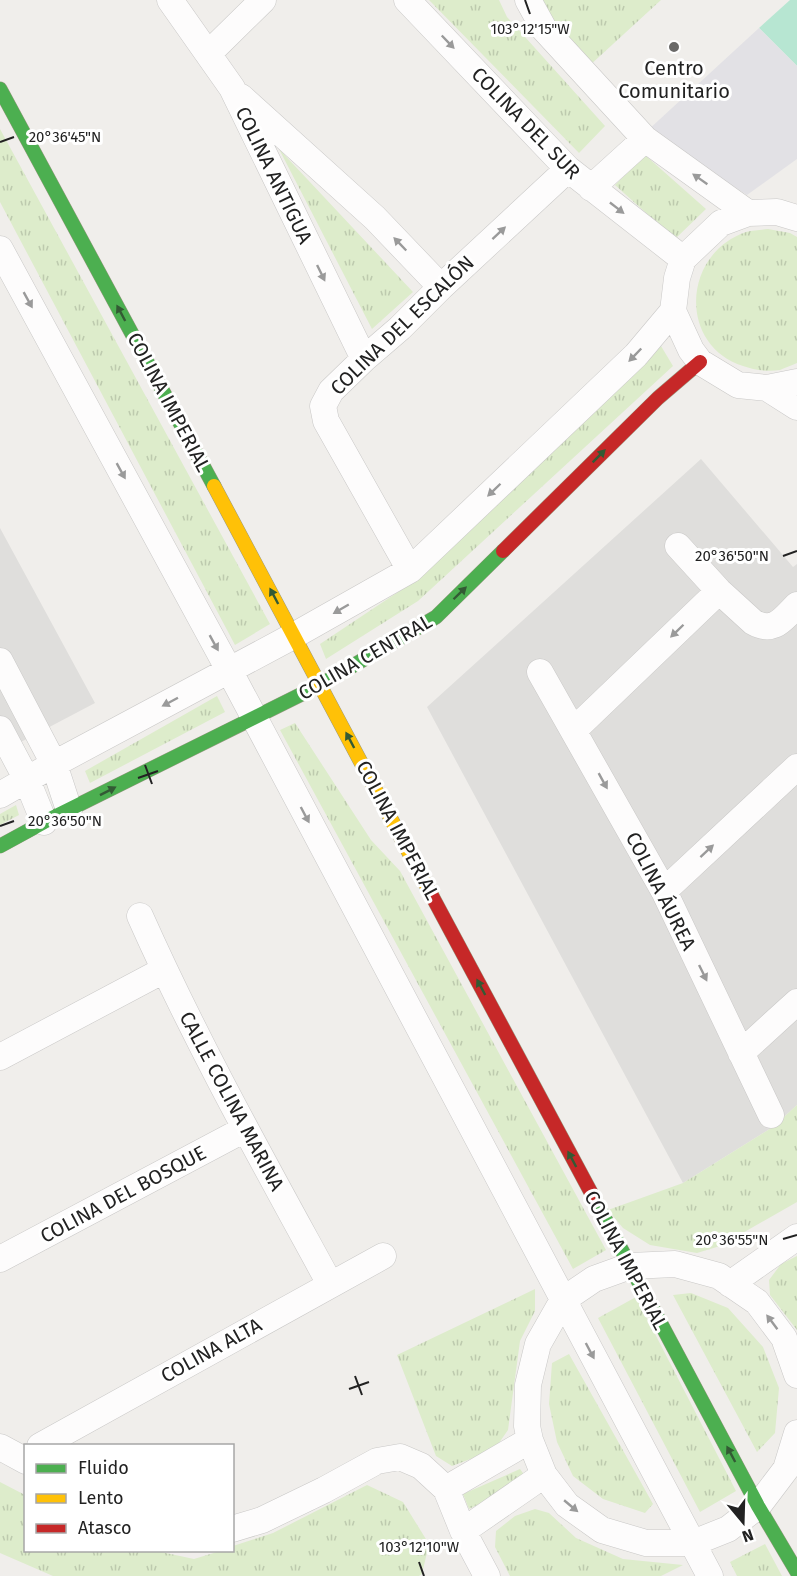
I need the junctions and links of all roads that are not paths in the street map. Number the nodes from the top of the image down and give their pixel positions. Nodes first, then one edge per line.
1 (170, 0) edge
2 (263, 0) edge
3 (407, 0) edge
4 (528, 0) edge
5 (208, 54) junction
6 (232, 88) junction
7 (0, 89) edge
8 (645, 139) junction
9 (568, 170) junction
10 (591, 188) junction
11 (790, 211) edge
12 (748, 213) junction
13 (0, 249) edge
14 (683, 259) junction
15 (441, 286) junction
16 (673, 311) junction
17 (364, 359) junction
18 (700, 362) junction
19 (797, 382) edge
20 (767, 388) junction
21 (797, 407) edge
22 (678, 546) dead end
23 (410, 570) junction
24 (719, 591) junction
25 (797, 605) edge
26 (296, 635) junction
27 (0, 661) edge
28 (229, 670) junction
29 (540, 672) dead end
30 (320, 685) junction
31 (254, 718) junction
32 (0, 729) edge
33 (574, 730) junction
34 (54, 764) junction
35 (797, 767) edge
36 (27, 780) junction
37 (0, 795) edge
38 (69, 810) junction
39 (44, 822) junction
40 (0, 846) edge
41 (664, 891) junction
42 (140, 916) dead end
43 (164, 970) junction
44 (797, 1002) edge
45 (741, 1053) junction
46 (0, 1057) edge
47 (771, 1115) dead end
48 (245, 1130) junction
49 (797, 1237) edge
50 (383, 1256) dead end
51 (0, 1259) edge
52 (630, 1266) junction
53 (330, 1284) junction
54 (730, 1284) junction
55 (563, 1300) junction
56 (797, 1375) edge
57 (797, 1433) edge
58 (530, 1440) junction
59 (38, 1444) edge
60 (544, 1475) junction
61 (446, 1490) junction
62 (758, 1506) junction
63 (234, 1528) edge
64 (463, 1531) junction
65 (693, 1543) junction
66 (797, 1572) edge
67 (486, 1576) edge
68 (710, 1576) edge

1 - 5 street, COLINA ANTIGUA
2 - 5 street
3 -> 9 street, COLINA DEL SUR
4 - 8 street
5 - 6 street, COLINA ANTIGUA
15 -> 6 street
6 -> 17 street, COLINA ANTIGUA
26 -> 7 street, COLINA IMPERIAL
8 - 10 street
12 -> 8 street
9 - 10 street, COLINA DEL SUR
15 -> 9 street, COLINA DEL ESCALÓN
10 -> 14 street, COLINA DEL SUR
11 - 12 street
12 - 14 street
13 -> 28 street
14 - 16 street
15 - 17 street, COLINA DEL ESCALÓN
16 - 18 street
16 -> 23 street
17 - 23 street, COLINA DEL ESCALÓN
18 - 20 street
30 -> 18 street, COLINA CENTRAL
19 - 20 street
20 - 21 street
22 - 24 street
23 -> 26 street
24 - 25 street
24 -> 33 street
26 - 28 street
26 - 30 street, COLINA IMPERIAL
27 - 34 street
28 - 31 street
28 -> 34 street
29 - 33 street, COLINA ÁUREA
30 - 31 street, COLINA CENTRAL
52 -> 30 street, COLINA IMPERIAL
38 -> 31 street, COLINA CENTRAL
31 -> 55 street
32 - 36 street
33 -> 41 street, COLINA ÁUREA
34 - 36 street
34 - 38 street
41 -> 35 street
36 - 37 street
36 - 39 street
38 - 39 street, COLINA CENTRAL
39 - 40 street, COLINA CENTRAL
41 -> 45 street, COLINA ÁUREA
42 - 43 street, CALLE COLINA MARINA
43 - 46 street
43 - 48 street, CALLE COLINA MARINA
44 - 45 street
45 - 47 street, COLINA ÁUREA
48 - 51 street, COLINA DEL BOSQUE
48 - 53 street, CALLE COLINA MARINA
49 - 54 street
50 - 53 street, COLINA ALTA
52 - 54 street
52 - 55 street
62 -> 52 street, COLINA IMPERIAL
53 - 59 street, COLINA ALTA
56 -> 54 street
55 - 58 street
55 -> 65 street
57 - 62 street
58 - 60 street
58 - 61 street
60 - 64 street
60 -> 65 street
61 - 63 street
61 - 64 street
62 - 65 street
62 - 66 street, COLINA IMPERIAL
64 - 67 street
65 - 68 street

